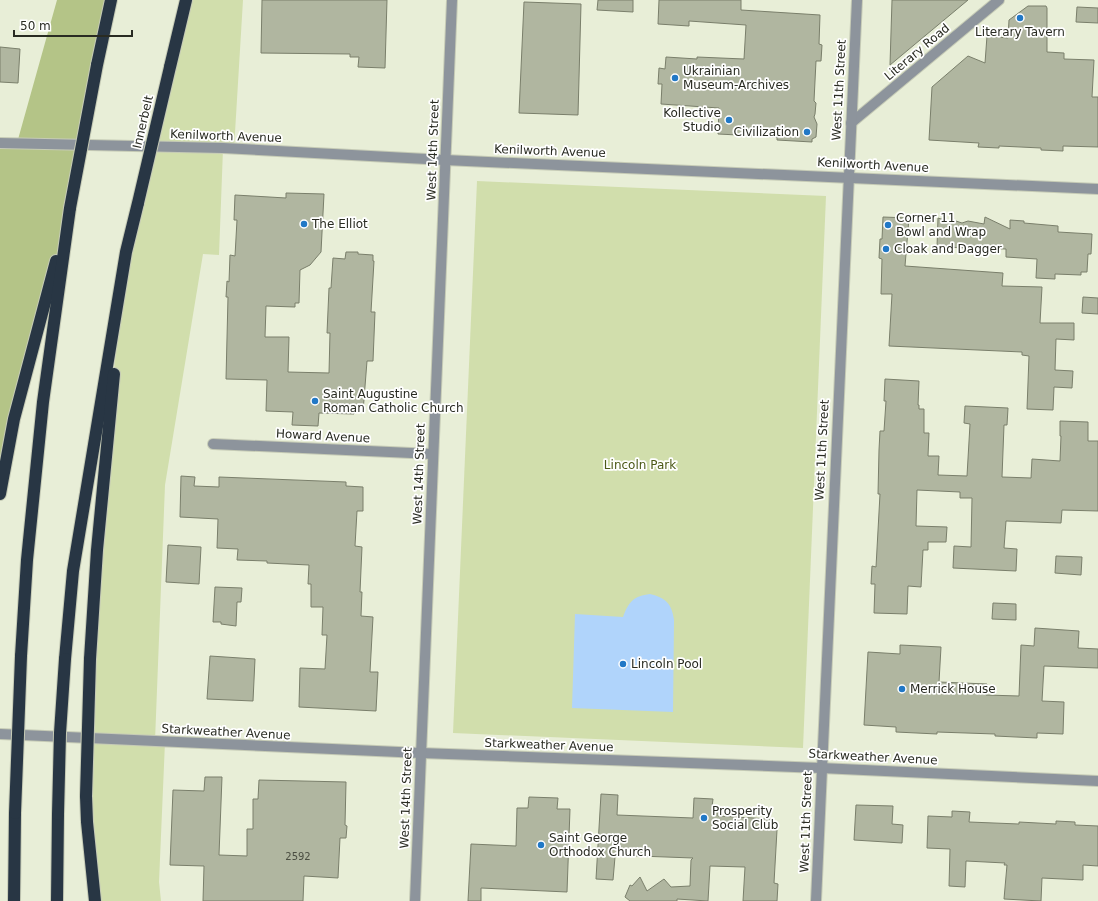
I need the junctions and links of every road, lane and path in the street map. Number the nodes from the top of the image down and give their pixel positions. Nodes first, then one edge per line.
1 (110, 0) edge
2 (186, 0) edge
3 (452, 0) edge
4 (857, 0) edge
5 (999, 0) edge
6 (851, 123) junction
7 (0, 143) edge
8 (445, 160) junction
9 (848, 177) junction
10 (1098, 189) edge
11 (70, 208) junction
12 (126, 252) junction
13 (212, 444) dead end
14 (433, 454) junction
15 (0, 494) edge
16 (0, 734) edge
17 (421, 753) junction
18 (821, 768) junction
19 (1098, 781) edge
20 (14, 901) edge
21 (57, 901) edge
22 (95, 901) edge
23 (415, 901) edge
24 (816, 901) edge

1 - 11 highway, bridge
2 - 12 highway, Innerbelt, bridge
3 - 8 street, West 14th Street
4 - 6 street, West 11th Street
5 - 6 street, Literary Road
6 - 9 street, West 11th Street
7 - 8 street, Kenilworth Avenue
8 - 9 street, Kenilworth Avenue
8 - 14 street, West 14th Street
9 - 10 street, Kenilworth Avenue
9 - 18 street, West 11th Street
11 - 15 highway
11 - 20 highway, bridge
12 - 21 highway, bridge
12 - 22 highway, bridge
13 - 14 street, Howard Avenue
14 - 17 street, West 14th Street
16 - 17 street, Starkweather Avenue
17 - 18 street, Starkweather Avenue
17 - 23 street, West 14th Street
18 - 19 street, Starkweather Avenue
18 - 24 street, West 11th Street

